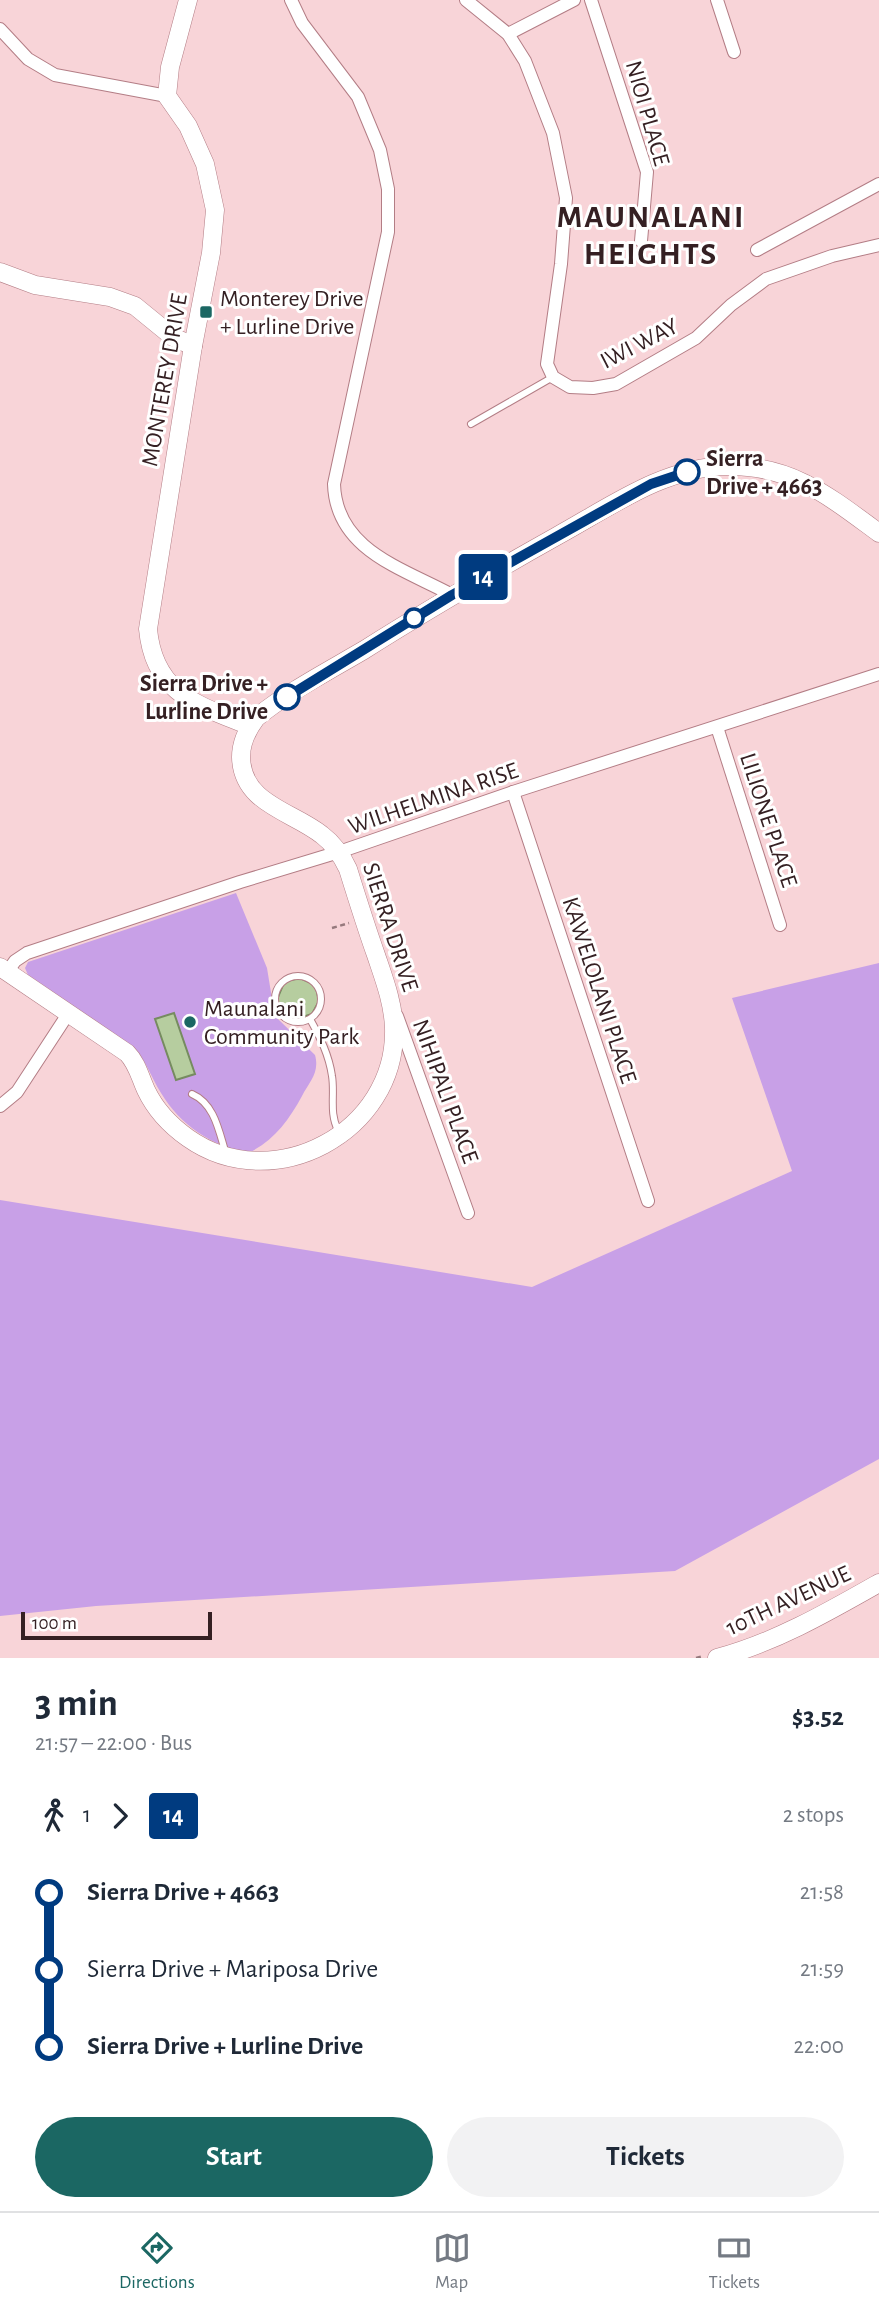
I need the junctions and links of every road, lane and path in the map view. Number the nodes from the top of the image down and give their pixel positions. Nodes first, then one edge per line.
1 (291, 0) edge
2 (466, 0) edge
3 (574, 0) edge
4 (591, 0) edge
5 (718, 0) edge
6 (186, 2) edge
7 (0, 29) edge
8 (508, 34) junction
9 (734, 52) dead end
10 (167, 96) junction
11 (879, 184) edge
12 (641, 241) dead end
13 (879, 245) edge
14 (757, 250) dead end
15 (0, 272) edge
16 (193, 346) junction
17 (553, 377) junction
18 (471, 424) dead end
19 (879, 533) edge
20 (452, 595) junction
21 (879, 674) edge
22 (250, 726) junction
23 (717, 727) junction
24 (513, 792) junction
25 (339, 852) junction
26 (355, 921) dead end
27 (780, 925) dead end
28 (332, 928) dead end
29 (4, 969) edge
30 (385, 982) junction
31 (68, 1014) junction
32 (310, 1019) junction
33 (192, 1094) dead end
34 (0, 1106) edge
35 (342, 1135) junction
36 (227, 1156) junction
37 (648, 1201) dead end
38 (468, 1213) dead end
39 (879, 1583) edge
40 (717, 1658) edge

1 - 20 street
2 - 8 street
3 - 8 street
4 - 12 street, NIOI PLACE
5 - 9 street
6 - 10 street
7 - 10 street
8 - 17 street
10 - 16 street, MONTEREY DRIVE
11 - 14 street
13 - 17 street, IWI WAY
15 - 16 street
16 - 22 street, MONTEREY DRIVE
17 - 18 lane
19 - 20 street
20 - 22 street
21 - 23 street, WILHELMINA RISE
22 - 25 street, SIERRA DRIVE
23 - 24 street, WILHELMINA RISE
23 - 27 street, LILIONE PLACE
24 - 25 street, WILHELMINA RISE
24 - 37 street, KAWELOLANI PLACE
25 - 29 street, WILHELMINA RISE
25 - 30 street, SIERRA DRIVE
26 - 28 path
29 - 31 street, SIERRA DRIVE
30 - 35 street, SIERRA DRIVE
30 - 38 street, NIHIPALI PLACE
31 - 34 street
31 - 36 street, SIERRA DRIVE
32 - 32 lane
32 - 35 lane
33 - 36 lane
35 - 36 street, SIERRA DRIVE
39 - 40 street, 10TH AVENUE

